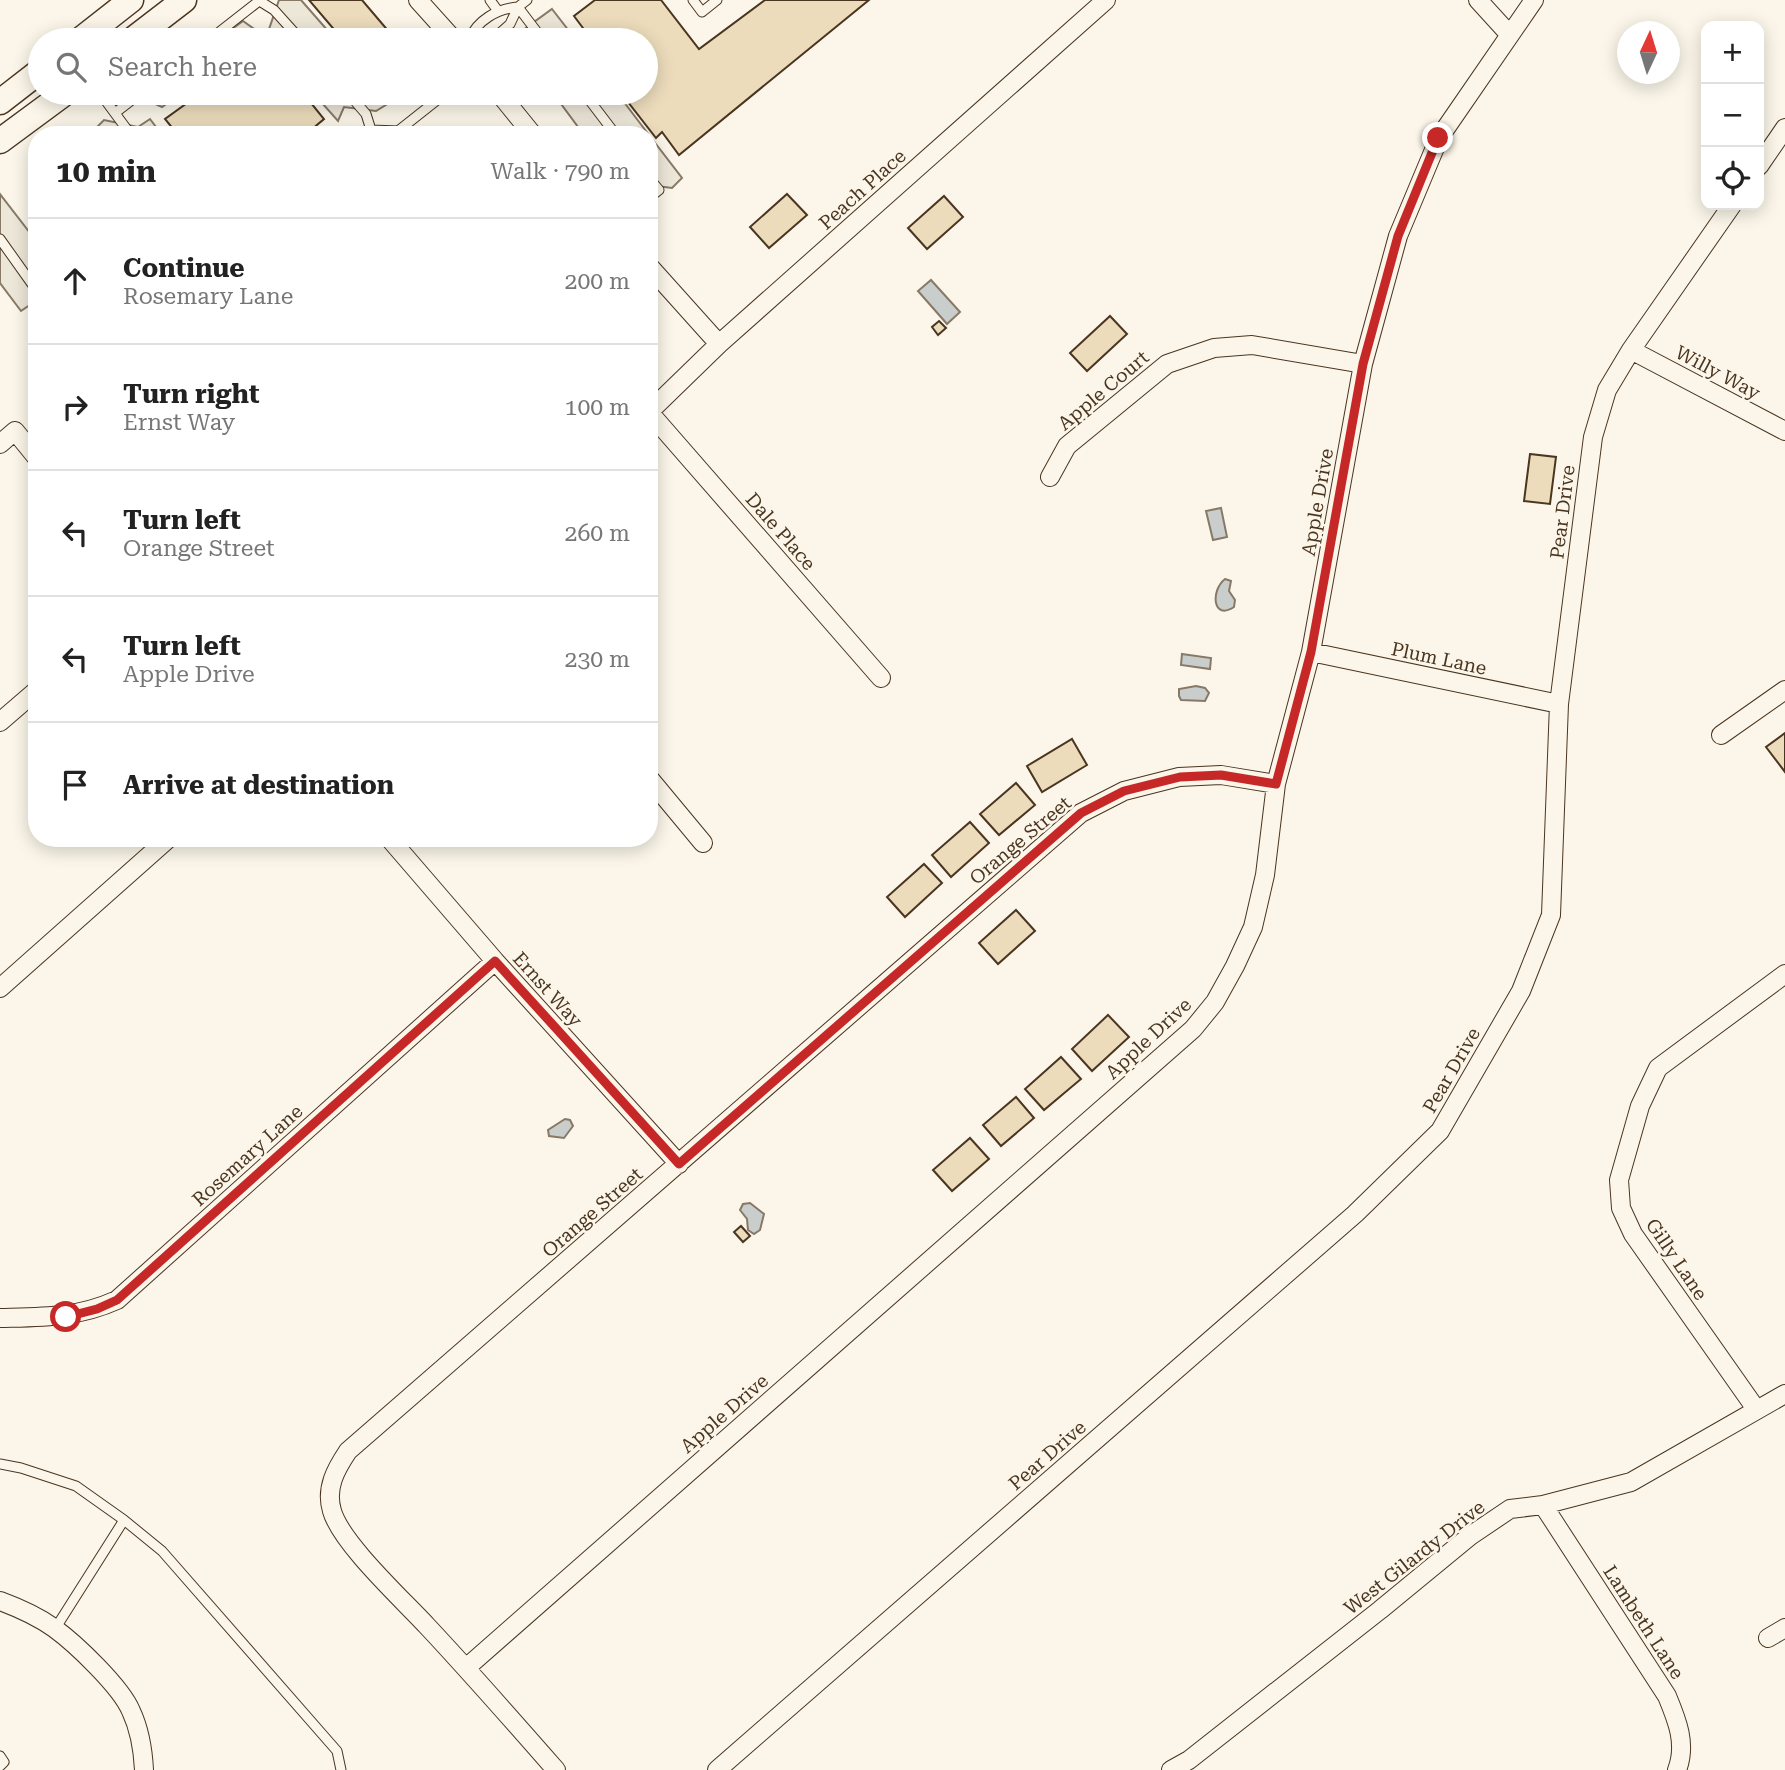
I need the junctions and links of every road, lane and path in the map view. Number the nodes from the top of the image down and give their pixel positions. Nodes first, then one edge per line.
1 (184, 0) edge
2 (418, 0) edge
3 (490, 0) edge
4 (527, 0) edge
5 (693, 0) edge
6 (718, 0) edge
7 (1105, 0) edge
8 (1478, 0) edge
9 (1534, 0) edge
10 (259, 1) edge
11 (119, 4) edge
12 (518, 7) junction
13 (498, 11) junction
14 (93, 28) edge
15 (148, 28) edge
16 (224, 28) edge
17 (290, 28) edge
18 (443, 28) edge
19 (474, 28) edge
20 (506, 28) edge
21 (534, 28) edge
22 (1509, 34) junction
23 (28, 80) edge
24 (0, 102) edge
25 (49, 105) edge
26 (109, 105) edge
27 (125, 105) edge
28 (358, 105) edge
29 (431, 105) edge
30 (509, 105) edge
31 (593, 105) edge
32 (115, 113) junction
33 (124, 126) edge
34 (370, 126) edge
35 (404, 126) edge
36 (526, 126) edge
37 (609, 126) edge
38 (1785, 128) edge
39 (0, 141) edge
40 (1764, 159) edge
41 (1729, 210) edge
42 (0, 239) edge
43 (658, 276) edge
44 (28, 278) edge
45 (719, 344) junction
46 (1631, 350) junction
47 (1363, 364) junction
48 (658, 403) edge
49 (658, 422) edge
50 (1785, 431) edge
51 (0, 444) edge
52 (28, 446) edge
53 (1049, 477) dead end
54 (1311, 652) junction
55 (881, 678) dead end
56 (1785, 690) edge
57 (28, 698) edge
58 (1559, 704) junction
59 (0, 723) edge
60 (1721, 735) dead end
61 (1276, 784) junction
62 (658, 789) edge
63 (703, 843) dead end
64 (159, 847) edge
65 (397, 847) edge
66 (495, 961) junction
67 (1785, 974) edge
68 (0, 988) edge
69 (679, 1164) junction
70 (0, 1318) edge
71 (1785, 1394) edge
72 (1756, 1409) junction
73 (0, 1464) edge
74 (1543, 1505) junction
75 (124, 1521) junction
76 (0, 1601) edge
77 (1785, 1628) edge
78 (55, 1629) junction
79 (1768, 1638) dead end
80 (466, 1668) junction
81 (0, 1756) edge
82 (0, 1766) edge
83 (144, 1770) edge
84 (341, 1770) edge
85 (556, 1770) edge
86 (717, 1770) edge
87 (1171, 1770) edge
88 (1677, 1770) edge

1 - 15 main road
2 - 18 street
3 - 13 lane
4 - 12 lane
5 - 6 lane
7 - 45 street, Peach Place
8 - 22 street
9 - 22 street, Apple Drive
10 - 16 lane
10 - 17 lane
11 - 14 main road
12 - 13 lane
12 - 20 lane
12 - 21 lane
13 - 19 lane
22 - 47 street, Apple Drive
23 - 24 main road
25 - 39 main road
26 - 32 lane
27 - 32 lane
28 - 34 lane
29 - 35 lane
30 - 36 street
31 - 37 lane
32 - 33 lane
38 - 40 street
41 - 46 street, Pear Drive
42 - 44 lane
43 - 45 street
45 - 48 street, Peach Place
46 - 50 street, Willy Way
46 - 58 street, Pear Drive
47 - 53 street, Apple Court
47 - 54 street, Apple Drive
49 - 55 street, Dale Place
51 - 52 street
54 - 58 street, Plum Lane
54 - 61 street, Apple Drive
56 - 60 street
57 - 59 street
58 - 86 street, Pear Drive
61 - 69 street, Orange Street
61 - 80 street, Apple Drive
62 - 63 street
64 - 68 street
65 - 66 street, Ernst Way
66 - 69 street, Ernst Way
66 - 70 street, Rosemary Lane
67 - 72 street, Gilly Lane
69 - 80 street, Orange Street
71 - 72 street, West Gilardy Drive
72 - 74 street, West Gilardy Drive
73 - 75 lane
74 - 87 street, West Gilardy Drive
74 - 88 street, Lambeth Lane
75 - 78 lane
75 - 84 lane
76 - 78 street
77 - 79 street
78 - 83 street
80 - 85 street, Orange Street
81 - 82 lane

